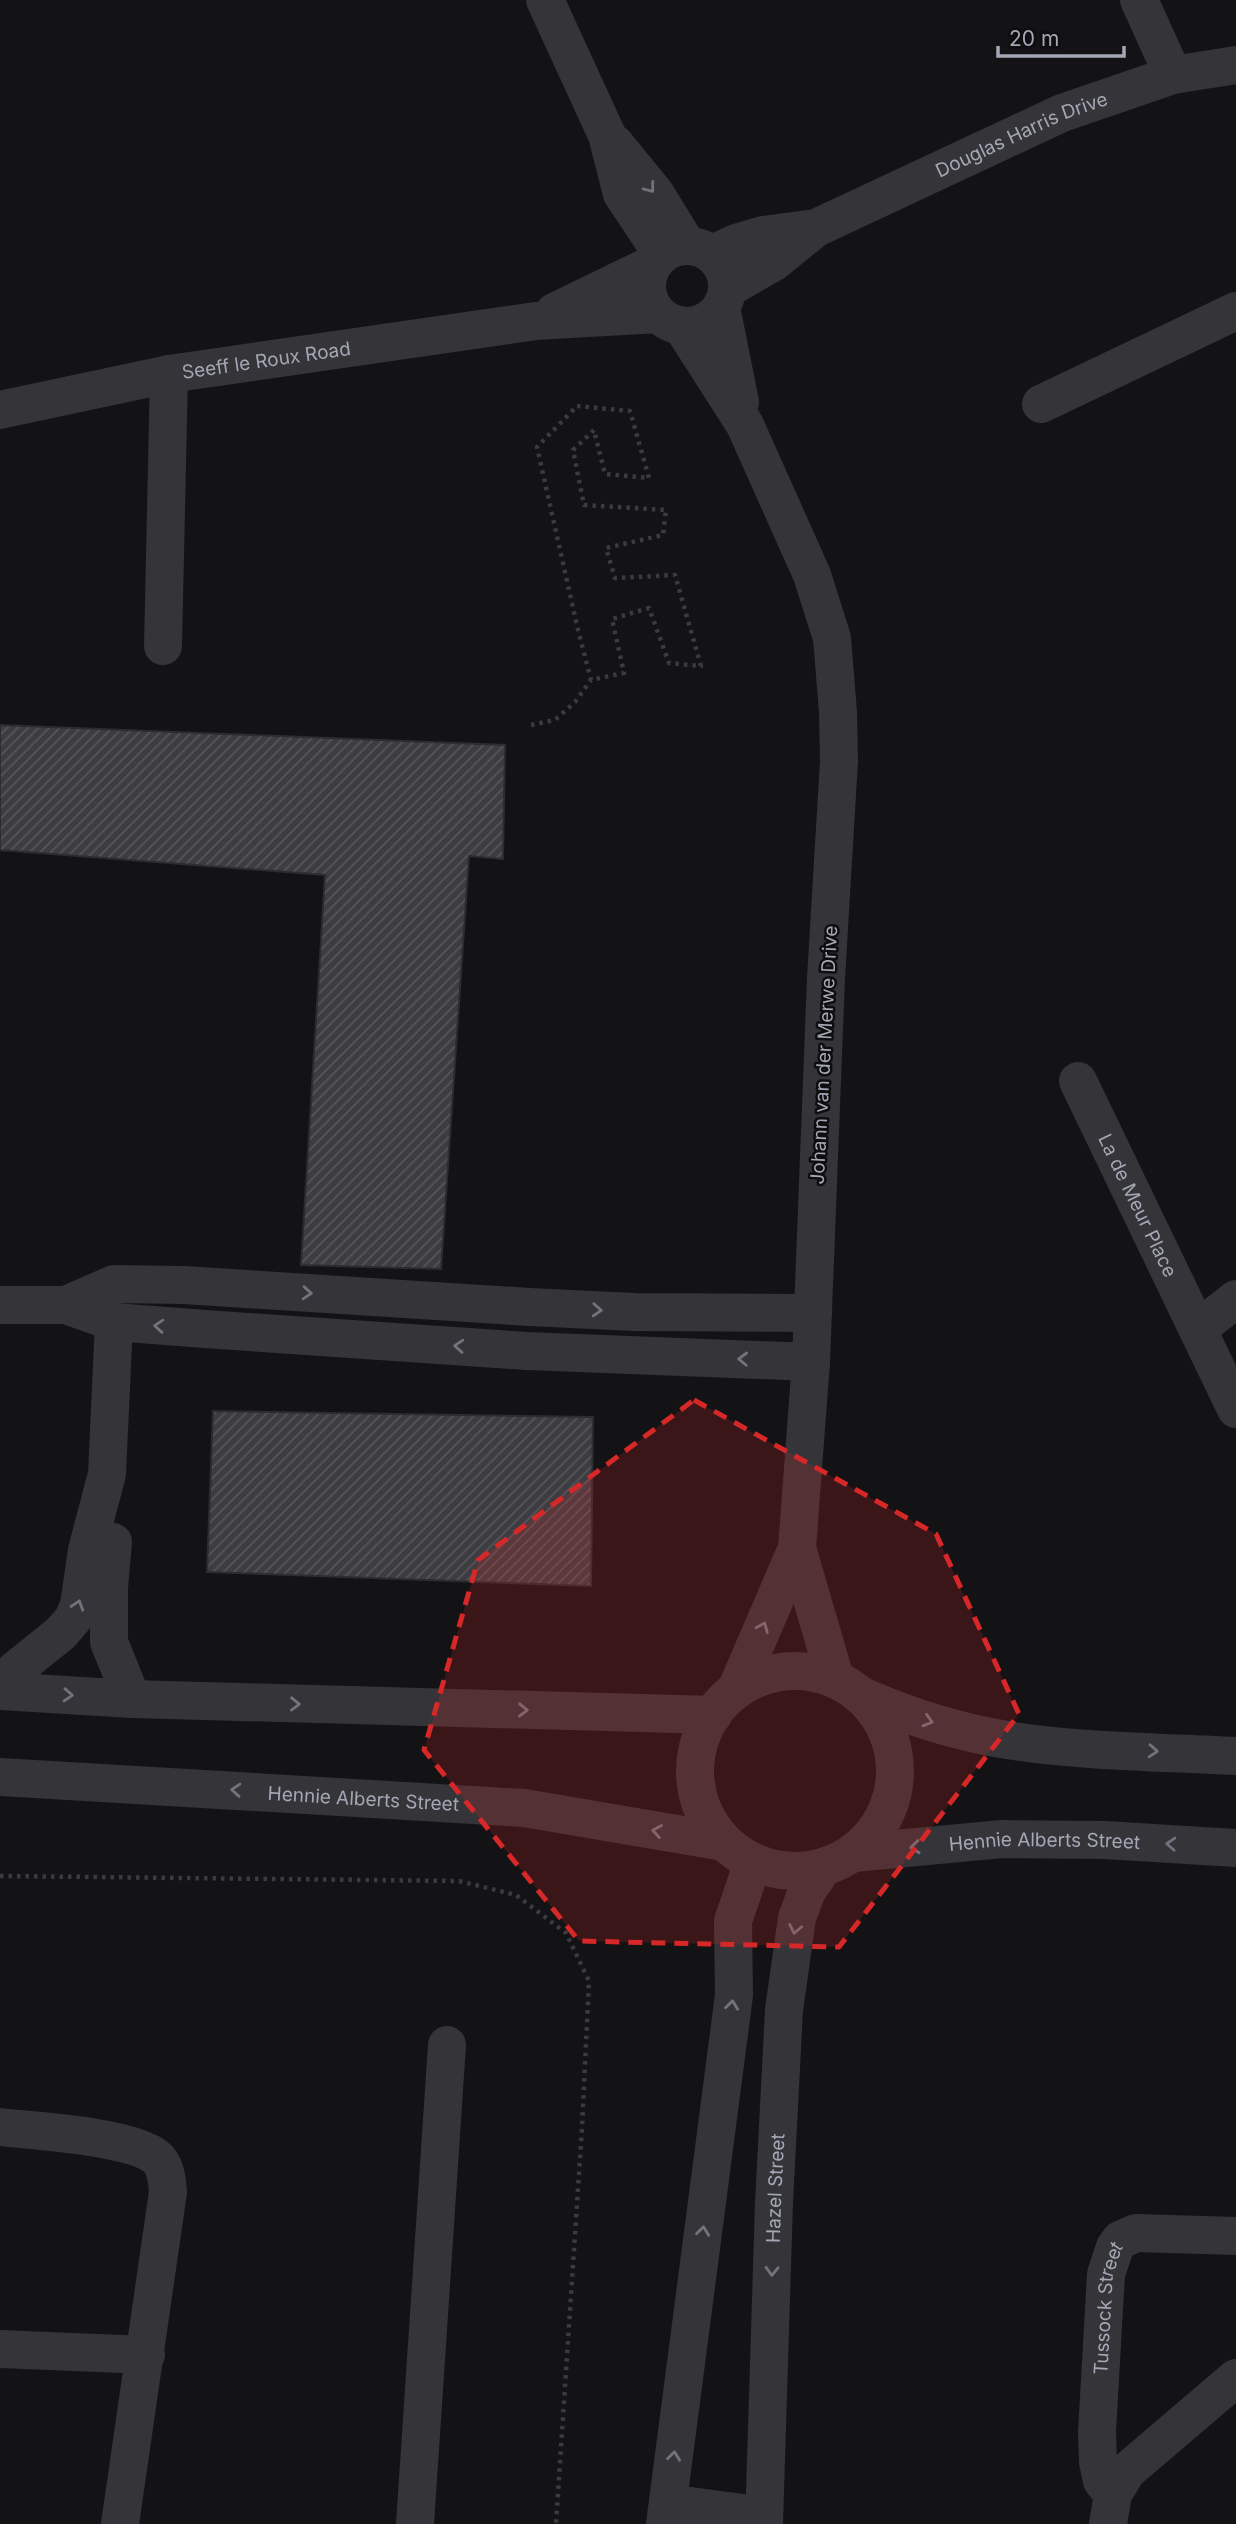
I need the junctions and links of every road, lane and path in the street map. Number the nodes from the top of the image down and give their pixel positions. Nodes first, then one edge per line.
1 (545, 0) edge
2 (1139, 0) edge
3 (1236, 65) edge
4 (1173, 75) junction
5 (816, 228) junction
6 (679, 255) junction
7 (724, 298) junction
8 (1236, 311) edge
9 (669, 320) junction
10 (536, 321) junction
11 (169, 374) junction
12 (1041, 404) dead end
13 (0, 410) edge
14 (745, 425) junction
15 (163, 646) dead end
16 (591, 680) junction
17 (531, 725) dead end
18 (1078, 1081) dead end
19 (1236, 1299) edge
20 (0, 1305) edge
21 (66, 1305) junction
22 (813, 1313) junction
23 (114, 1322) junction
24 (1198, 1329) junction
25 (811, 1362) junction
26 (1236, 1409) edge
27 (107, 1474) junction
28 (797, 1548) junction
29 (849, 1687) junction
30 (0, 1690) edge
31 (132, 1699) junction
32 (724, 1702) junction
33 (1236, 1756) edge
34 (0, 1777) edge
35 (1236, 1848) edge
36 (738, 1852) junction
37 (838, 1861) junction
38 (447, 2045) dead end
39 (0, 2127) edge
40 (1236, 2236) edge
41 (0, 2348) edge
42 (146, 2354) junction
43 (1236, 2378) edge
44 (1110, 2509) edge
45 (667, 2513) edge
46 (764, 2520) edge
47 (120, 2524) edge
48 (415, 2524) edge

1 - 6 street
2 - 4 street
3 - 4 street, Douglas Harris Drive
4 - 5 street, Douglas Harris Drive
5 - 6 street, Douglas Harris Drive
5 - 7 street, Douglas Harris Drive
6 - 7 street
6 - 9 street
6 - 10 street, Seeff le Roux Road
7 - 9 street
7 - 14 street, Johann van der Merwe Drive
8 - 12 street
9 - 10 street, Seeff le Roux Road
9 - 14 street, Johann van der Merwe Drive
10 - 11 street, Seeff le Roux Road
11 - 13 street, Seeff le Roux Road
11 - 15 street
14 - 22 street, Johann van der Merwe Drive
16 - 16 path
16 - 17 path
18 - 24 street, La de Meur Place
19 - 24 street
20 - 21 street
21 -> 22 street
21 - 23 street
22 - 25 street, Johann van der Merwe Drive
25 -> 23 street
23 - 27 street
24 - 26 street, La de Meur Place
25 - 28 street, Johann van der Merwe Drive
30 -> 27 street
27 - 31 street
28 - 29 street
32 -> 28 street, Johann van der Merwe Drive
29 - 32 street
29 -> 33 street
29 - 37 street
30 -> 31 street
31 -> 32 street
32 - 36 street
36 -> 34 street, Hennie Alberts Street
35 -> 37 street, Hennie Alberts Street
36 - 37 street, Hennie Alberts Street
45 -> 36 street, Hazel Street
37 -> 46 street, Hazel Street
38 - 48 street
39 - 42 street
40 - 44 street, Tussock Street
41 - 42 street
42 - 47 street
43 - 44 street, Tussock Street
45 - 46 street, Hazel Street

